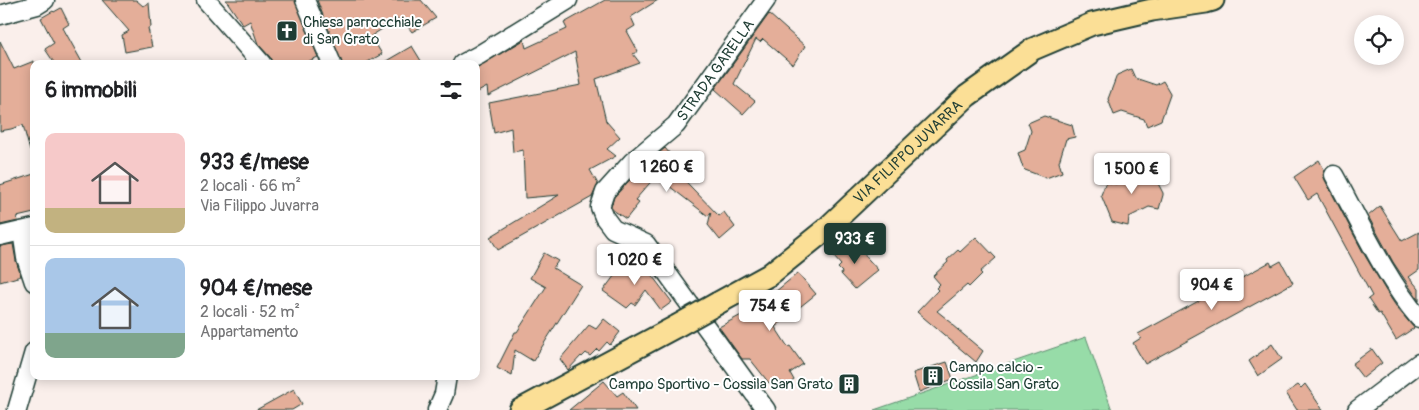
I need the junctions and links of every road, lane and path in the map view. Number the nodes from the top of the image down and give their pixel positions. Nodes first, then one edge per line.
1 (45, 0) edge
2 (206, 0) edge
3 (305, 0) edge
4 (568, 0) edge
5 (766, 0) edge
6 (1212, 0) edge
7 (0, 15) edge
8 (258, 60) edge
9 (330, 60) edge
10 (469, 60) edge
11 (1334, 175) dead end
12 (28, 229) edge
13 (0, 236) edge
14 (30, 270) edge
15 (1419, 318) edge
16 (1419, 363) edge
17 (30, 366) edge
18 (446, 380) edge
19 (17, 410) edge
20 (437, 410) edge
21 (520, 410) edge
22 (766, 410) edge
23 (1357, 410) edge

1 - 7 street
2 - 8 street
3 - 9 street
4 - 10 street
5 - 22 street, STRADA GARELLA
6 - 21 main road, VIA FILIPPO JUVARRA, bridge
11 - 15 street
12 - 13 street
12 - 14 street
16 - 23 street
17 - 19 street
18 - 20 street

